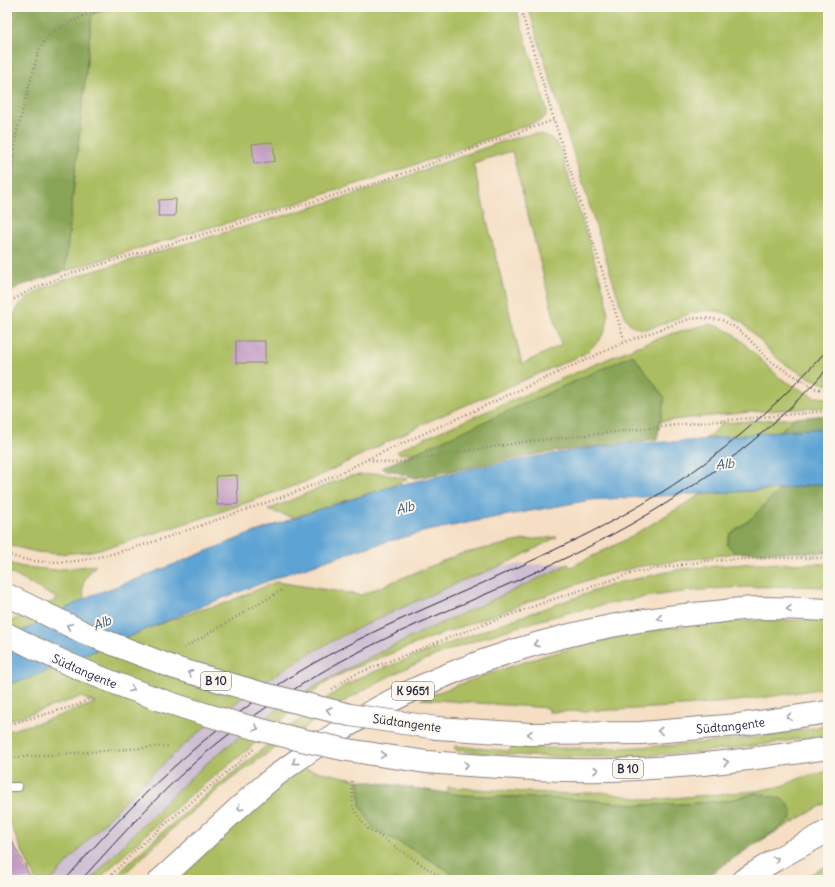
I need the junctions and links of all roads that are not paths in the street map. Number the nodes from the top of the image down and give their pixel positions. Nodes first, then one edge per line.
1 (7, 595) edge
2 (828, 610) edge
3 (7, 634) edge
4 (828, 712) edge
5 (828, 748) edge
6 (7, 787) edge
7 (18, 787) dead end
8 (828, 831) edge
9 (160, 880) edge
10 (743, 880) edge

4 -> 1 main road, Südtangente / B 10, bridge
2 -> 9 main road, K 9651
3 -> 5 main road, Südtangente / B 10, bridge
6 - 7 lane
10 -> 8 main road

